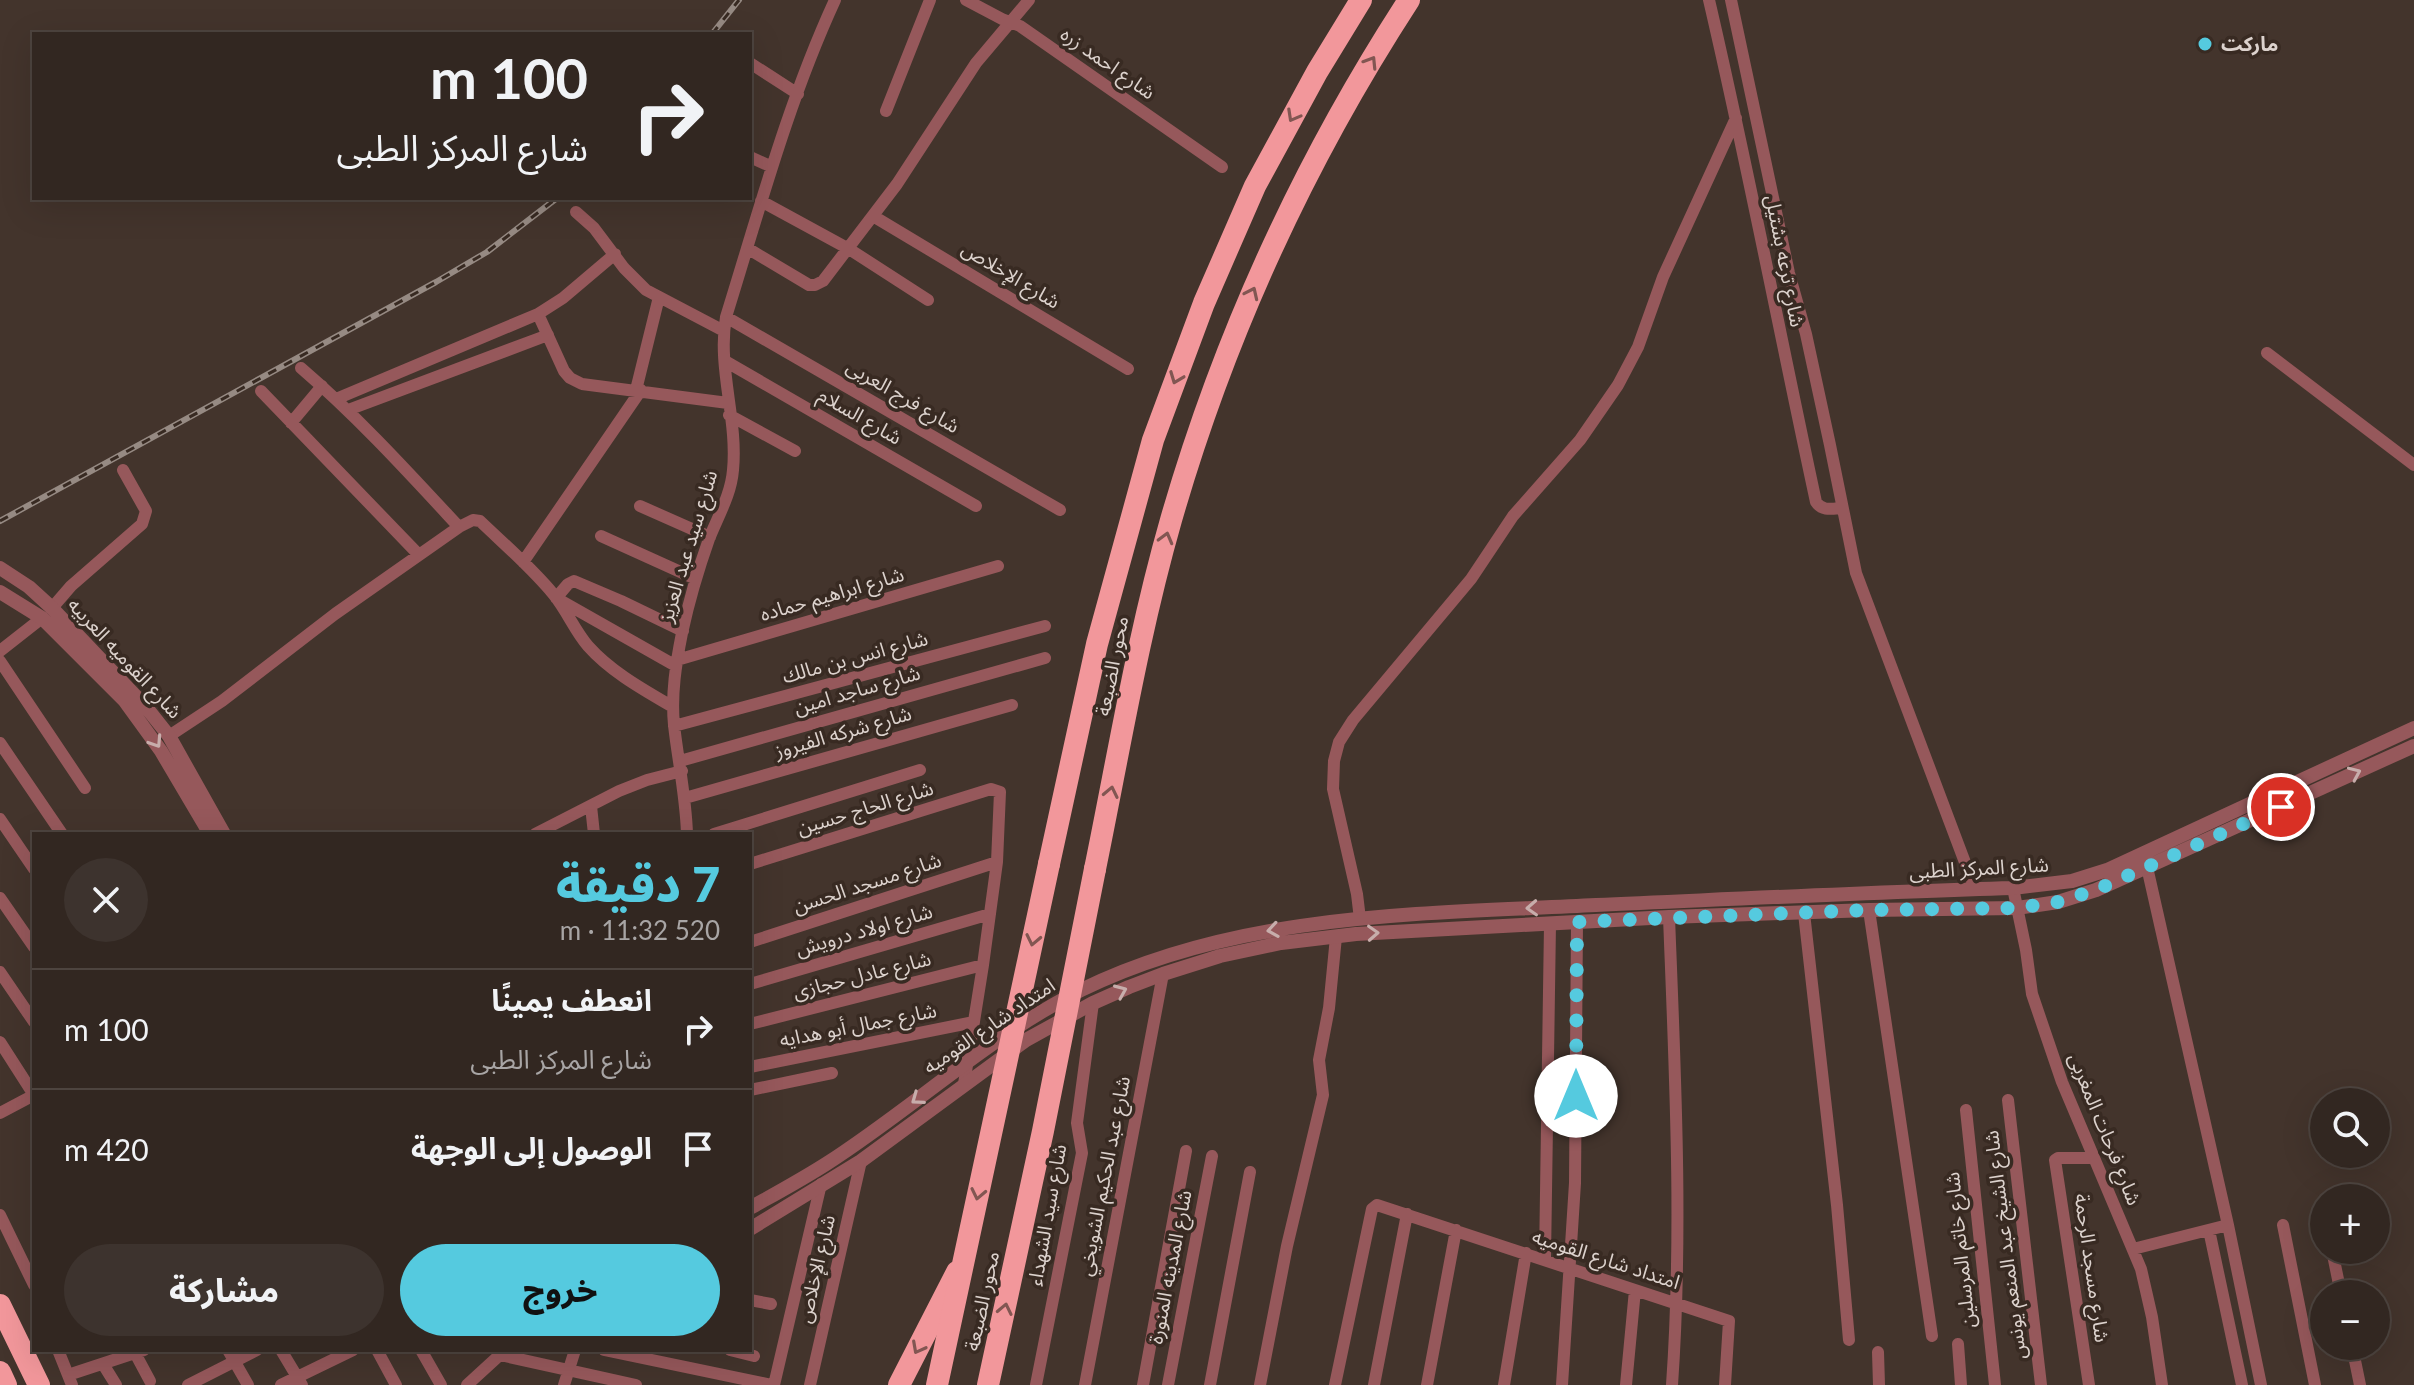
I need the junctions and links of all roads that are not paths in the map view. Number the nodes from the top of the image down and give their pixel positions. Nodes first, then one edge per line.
1 (835, 0) edge
2 (930, 0) edge
3 (966, 0) edge
4 (1029, 0) edge
5 (1361, 0) edge
6 (1409, 0) edge
7 (1709, 0) edge
8 (1731, 0) edge
9 (1011, 22) junction
10 (752, 64) edge
11 (798, 94) junction
12 (886, 111) dead end
13 (1736, 118) junction
14 (752, 158) edge
15 (772, 167) junction
16 (1222, 167) dead end
17 (761, 201) junction
18 (576, 212) dead end
19 (873, 216) junction
20 (747, 248) junction
21 (849, 249) junction
22 (615, 254) junction
23 (659, 297) junction
24 (928, 300) dead end
25 (538, 314) junction
26 (725, 324) junction
27 (548, 335) junction
28 (2267, 353) dead end
29 (725, 361) junction
30 (301, 368) dead end
31 (1128, 369) dead end
32 (322, 386) junction
33 (638, 390) junction
34 (261, 391) dead end
35 (336, 399) junction
36 (729, 409) junction
37 (348, 410) junction
38 (291, 423) junction
39 (795, 451) dead end
40 (2414, 465) edge
41 (123, 470) dead end
42 (640, 506) dead end
43 (976, 506) dead end
44 (1841, 508) junction
45 (1060, 510) dead end
46 (459, 527) junction
47 (601, 536) dead end
48 (710, 537) junction
49 (419, 555) junction
50 (523, 562) junction
51 (998, 566) dead end
52 (0, 568) edge
53 (696, 579) junction
54 (0, 592) edge
55 (556, 598) junction
56 (47, 613) junction
57 (1045, 626) dead end
58 (683, 631) junction
59 (0, 651) edge
60 (1045, 658) dead end
61 (0, 661) edge
62 (677, 663) junction
63 (1012, 705) dead end
64 (673, 707) junction
65 (674, 726) junction
66 (2414, 728) edge
67 (169, 736) junction
68 (0, 743) edge
69 (2414, 746) edge
70 (681, 766) junction
71 (920, 770) dead end
72 (85, 788) dead end
73 (685, 798) junction
74 (591, 806) junction
75 (0, 819) edge
76 (61, 832) edge
77 (209, 832) edge
78 (223, 832) edge
79 (539, 832) edge
80 (594, 832) edge
81 (687, 832) edge
82 (720, 832) edge
83 (997, 862) junction
84 (752, 863) edge
85 (32, 866) edge
86 (2147, 867) junction
87 (2013, 888) junction
88 (1975, 889) junction
89 (0, 898) edge
90 (1610, 905) joint
91 (2017, 908) junction
92 (1869, 910) junction
93 (1804, 913) junction
94 (990, 914) junction
95 (1669, 917) junction
96 (1360, 919) junction
97 (1577, 922) junction
98 (1550, 924) junction
99 (1336, 937) junction
100 (752, 941) edge
101 (32, 944) edge
102 (983, 965) junction
103 (0, 972) edge
104 (1163, 974) junction
105 (752, 983) edge
106 (1093, 1003) junction
107 (32, 1019) edge
108 (974, 1022) junction
109 (752, 1023) edge
110 (0, 1042) edge
111 (967, 1063) junction
112 (752, 1067) edge
113 (832, 1073) dead end
114 (964, 1084) junction
115 (752, 1090) edge
116 (32, 1092) edge
117 (32, 1096) edge
118 (2008, 1100) dead end
119 (1966, 1110) dead end
120 (0, 1113) edge
121 (1186, 1151) dead end
122 (1212, 1156) dead end
123 (2094, 1158) junction
124 (861, 1161) junction
125 (1250, 1172) dead end
126 (821, 1184) junction
127 (752, 1207) edge
128 (1407, 1214) junction
129 (0, 1215) edge
130 (2228, 1225) junction
131 (2283, 1225) dead end
132 (752, 1228) edge
133 (1456, 1230) junction
134 (2209, 1230) junction
135 (2133, 1249) junction
136 (1526, 1253) junction
137 (1545, 1259) junction
138 (964, 1261) junction
139 (1571, 1269) junction
140 (32, 1281) edge
141 (1635, 1290) junction
142 (752, 1300) edge
143 (771, 1304) dead end
144 (1677, 1304) junction
145 (0, 1305) edge
146 (1932, 1336) dead end
147 (1849, 1340) dead end
148 (1958, 1344) dead end
149 (59, 1352) edge
150 (136, 1352) edge
151 (139, 1352) edge
152 (282, 1352) edge
153 (350, 1352) edge
154 (378, 1352) edge
155 (422, 1352) edge
156 (574, 1352) edge
157 (614, 1352) edge
158 (738, 1352) edge
159 (1878, 1352) dead end
160 (503, 1353) edge
161 (231, 1355) edge
162 (754, 1356) dead end
163 (2355, 1360) edge
164 (103, 1364) junction
165 (569, 1370) junction
166 (0, 1372) edge
167 (70, 1380) edge
168 (150, 1381) dead end
169 (300, 1381) edge
170 (6, 1385) edge
171 (39, 1385) edge
172 (116, 1385) edge
173 (188, 1385) edge
174 (248, 1385) edge
175 (281, 1385) edge
176 (396, 1385) edge
177 (441, 1385) edge
178 (467, 1385) edge
179 (564, 1385) edge
180 (636, 1385) edge
181 (773, 1385) edge
182 (810, 1385) edge
183 (899, 1385) edge
184 (937, 1385) edge
185 (988, 1385) edge
186 (1036, 1385) edge
187 (1085, 1385) edge
188 (1143, 1385) edge
189 (1168, 1385) edge
190 (1210, 1385) edge
191 (1260, 1385) edge
192 (1335, 1385) edge
193 (1374, 1385) edge
194 (1427, 1385) edge
195 (1504, 1385) edge
196 (1562, 1385) edge
197 (1626, 1385) edge
198 (1672, 1385) edge
199 (1725, 1385) edge
200 (1879, 1385) edge
201 (1961, 1385) edge
202 (1995, 1385) edge
203 (2041, 1385) edge
204 (2089, 1385) edge
205 (2162, 1385) edge
206 (2242, 1385) edge
207 (2261, 1385) edge
208 (2315, 1385) edge
209 (2360, 1385) edge

1 - 11 street, شارع سيد عبد العزيز
2 - 12 street
3 - 9 street, شارع احمد زره
4 - 9 street
5 -> 138 highway, محور الضبعة, bridge
185 -> 6 highway, محور الضبعة, bridge
7 - 13 street, شارع ترعه بشتيل
8 - 44 street, شارع ترعه بشتيل
9 - 16 street, شارع احمد زره
9 - 19 street
10 - 11 street
11 - 15 street, شارع سيد عبد العزيز
13 - 44 street, شارع ترعه بشتيل
13 - 96 street
14 - 15 street
15 - 17 street, شارع سيد عبد العزيز
17 - 20 street, شارع سيد عبد العزيز
17 - 21 street
18 - 22 street, شارع فرج العربى
19 - 21 street
19 - 31 street, شارع الإخلاص
20 - 21 street
20 - 26 street, شارع سيد عبد العزيز
21 - 24 street
22 - 23 street, شارع فرج العربى
22 - 25 street
23 - 26 street, شارع فرج العربى
23 - 33 street
25 - 27 street
25 - 35 street
26 - 29 street, شارع سيد عبد العزيز
26 - 45 street, شارع فرج العربى
27 - 33 street
27 - 37 street
28 - 40 street
29 - 36 street, شارع سيد عبد العزيز
29 - 43 street, شارع السلام
30 - 32 street
32 - 35 street
32 - 38 street
33 - 36 street
33 - 50 street
34 - 38 street
35 - 37 street
36 - 39 street
36 - 48 street, شارع سيد عبد العزيز
37 - 46 street
38 - 49 street
41 - 56 street
42 - 48 street
44 - 88 street, شارع ترعه بشتيل
46 - 49 street
46 - 50 street
47 - 53 street
48 - 53 street, شارع سيد عبد العزيز
49 - 67 street
50 - 55 street
51 - 62 street, شارع ابراهيم حماده
52 - 56 street, شارع القوميه العربيه
53 - 58 street, شارع سيد عبد العزيز
54 - 56 street, شارع القوميه العربيه
55 - 58 street
55 - 62 street
55 - 64 street
56 - 59 street
56 - 67 street, شارع القوميه العربيه
56 -> 77 street, شارع القوميه العربيه
57 - 65 street, شارع انس بن مالك
58 - 62 street, شارع سيد عبد العزيز
60 - 70 street, شارع ساجد امين
61 - 72 street
62 - 64 street, شارع سيد عبد العزيز
63 - 73 street, شارع شركه الفيروز
64 - 65 street, شارع سيد عبد العزيز
65 - 70 street, شارع سيد عبد العزيز
66 - 87 street, شارع المركز الطبى
67 - 78 street, شارع القوميه العربيه
68 - 76 street
86 -> 69 street, شارع المركز الطبى
70 - 73 street, شارع سيد عبد العزيز
70 - 74 street, شارع ساجد امين
71 - 82 street
73 - 81 street, شارع سيد عبد العزيز
74 - 79 street, شارع ساجد امين
74 - 80 street
75 - 85 street
83 - 84 street, شارع الحاج حسين
83 - 94 street
83 - 100 street, شارع مسجد الحسن
86 - 91 street, شارع المركز الطبى
86 - 130 street
87 - 88 street, شارع المركز الطبى
87 - 91 street, شارع فرحات المغربى
88 - 90 street, شارع المركز الطبى
89 - 101 street
90 -> 96 street, امتداد شارع القوميه
91 - 92 street, شارع المركز الطبى
91 - 123 street, شارع فرحات المغربى
92 - 93 street, شارع المركز الطبى
92 - 146 street
93 - 95 street, شارع المركز الطبى
93 - 147 street
94 - 102 street
94 - 105 street, شارع اولاد درويش
95 - 97 street, شارع المركز الطبى
95 - 144 street
96 -> 111 street, امتداد شارع القوميه
97 - 98 street, امتداد شارع القوميه
97 - 139 street
99 -> 98 street, امتداد شارع القوميه
98 - 137 street
99 - 104 street, امتداد شارع القوميه
99 - 191 street
102 - 108 street
102 - 109 street, شارع عادل حجازى
103 - 107 street
106 -> 104 street, امتداد شارع القوميه
104 - 187 street, شارع عبد الحكيم الشويخي
106 - 114 street, امتداد شارع القوميه
106 - 186 street, شارع سيد الشهداء
108 - 111 street
108 - 112 street, شارع جمال أبو هدايه
110 - 116 street
111 - 114 street
111 -> 127 street, امتداد شارع القوميه
113 - 115 street
114 - 124 street, امتداد شارع القوميه
117 - 120 street
118 - 203 street, شارع الشيخ عبد المنعم يونس
119 - 202 street, شارع خاتم المرسلين
121 - 188 street
122 - 189 street, شارع المدينه المنورة
123 - 135 street, شارع فرحات المغربى
123 - 204 street, شارع مسجد الرحمة
124 - 126 street, امتداد شارع القوميه
124 - 182 street, شارع الإخلاص
125 - 190 street
126 - 132 street, امتداد شارع القوميه
126 - 181 street
128 - 133 street, امتداد شارع القوميه
128 - 192 street, امتداد شارع القوميه
128 - 193 street
129 - 140 street
130 - 134 street
130 - 207 street
131 - 208 street
133 - 136 street, امتداد شارع القوميه
133 - 194 street
134 - 135 street
134 - 206 street
135 - 205 street, شارع فرحات المغربى
136 - 137 street, امتداد شارع القوميه
136 - 195 street
137 - 139 street, امتداد شارع القوميه
138 -> 183 highway, bridge
138 - 184 highway, محور الضبعة, bridge
139 - 141 street, امتداد شارع القوميه
139 - 196 street
141 - 144 street, امتداد شارع القوميه
141 - 197 street
142 - 143 street
144 - 198 street
144 - 199 street, امتداد شارع القوميه
145 - 171 highway
148 - 201 street
149 - 167 street
150 - 164 street
151 - 168 street
152 - 169 street
153 - 169 street
154 - 176 street
155 - 177 street
156 - 165 street
157 - 181 street
158 - 162 street
159 - 200 street
160 - 165 street
160 - 178 street
161 - 173 street
161 - 174 street
163 - 209 street
164 - 167 street
164 - 172 street
165 - 179 street
165 - 180 street
166 - 170 highway
169 - 175 street

